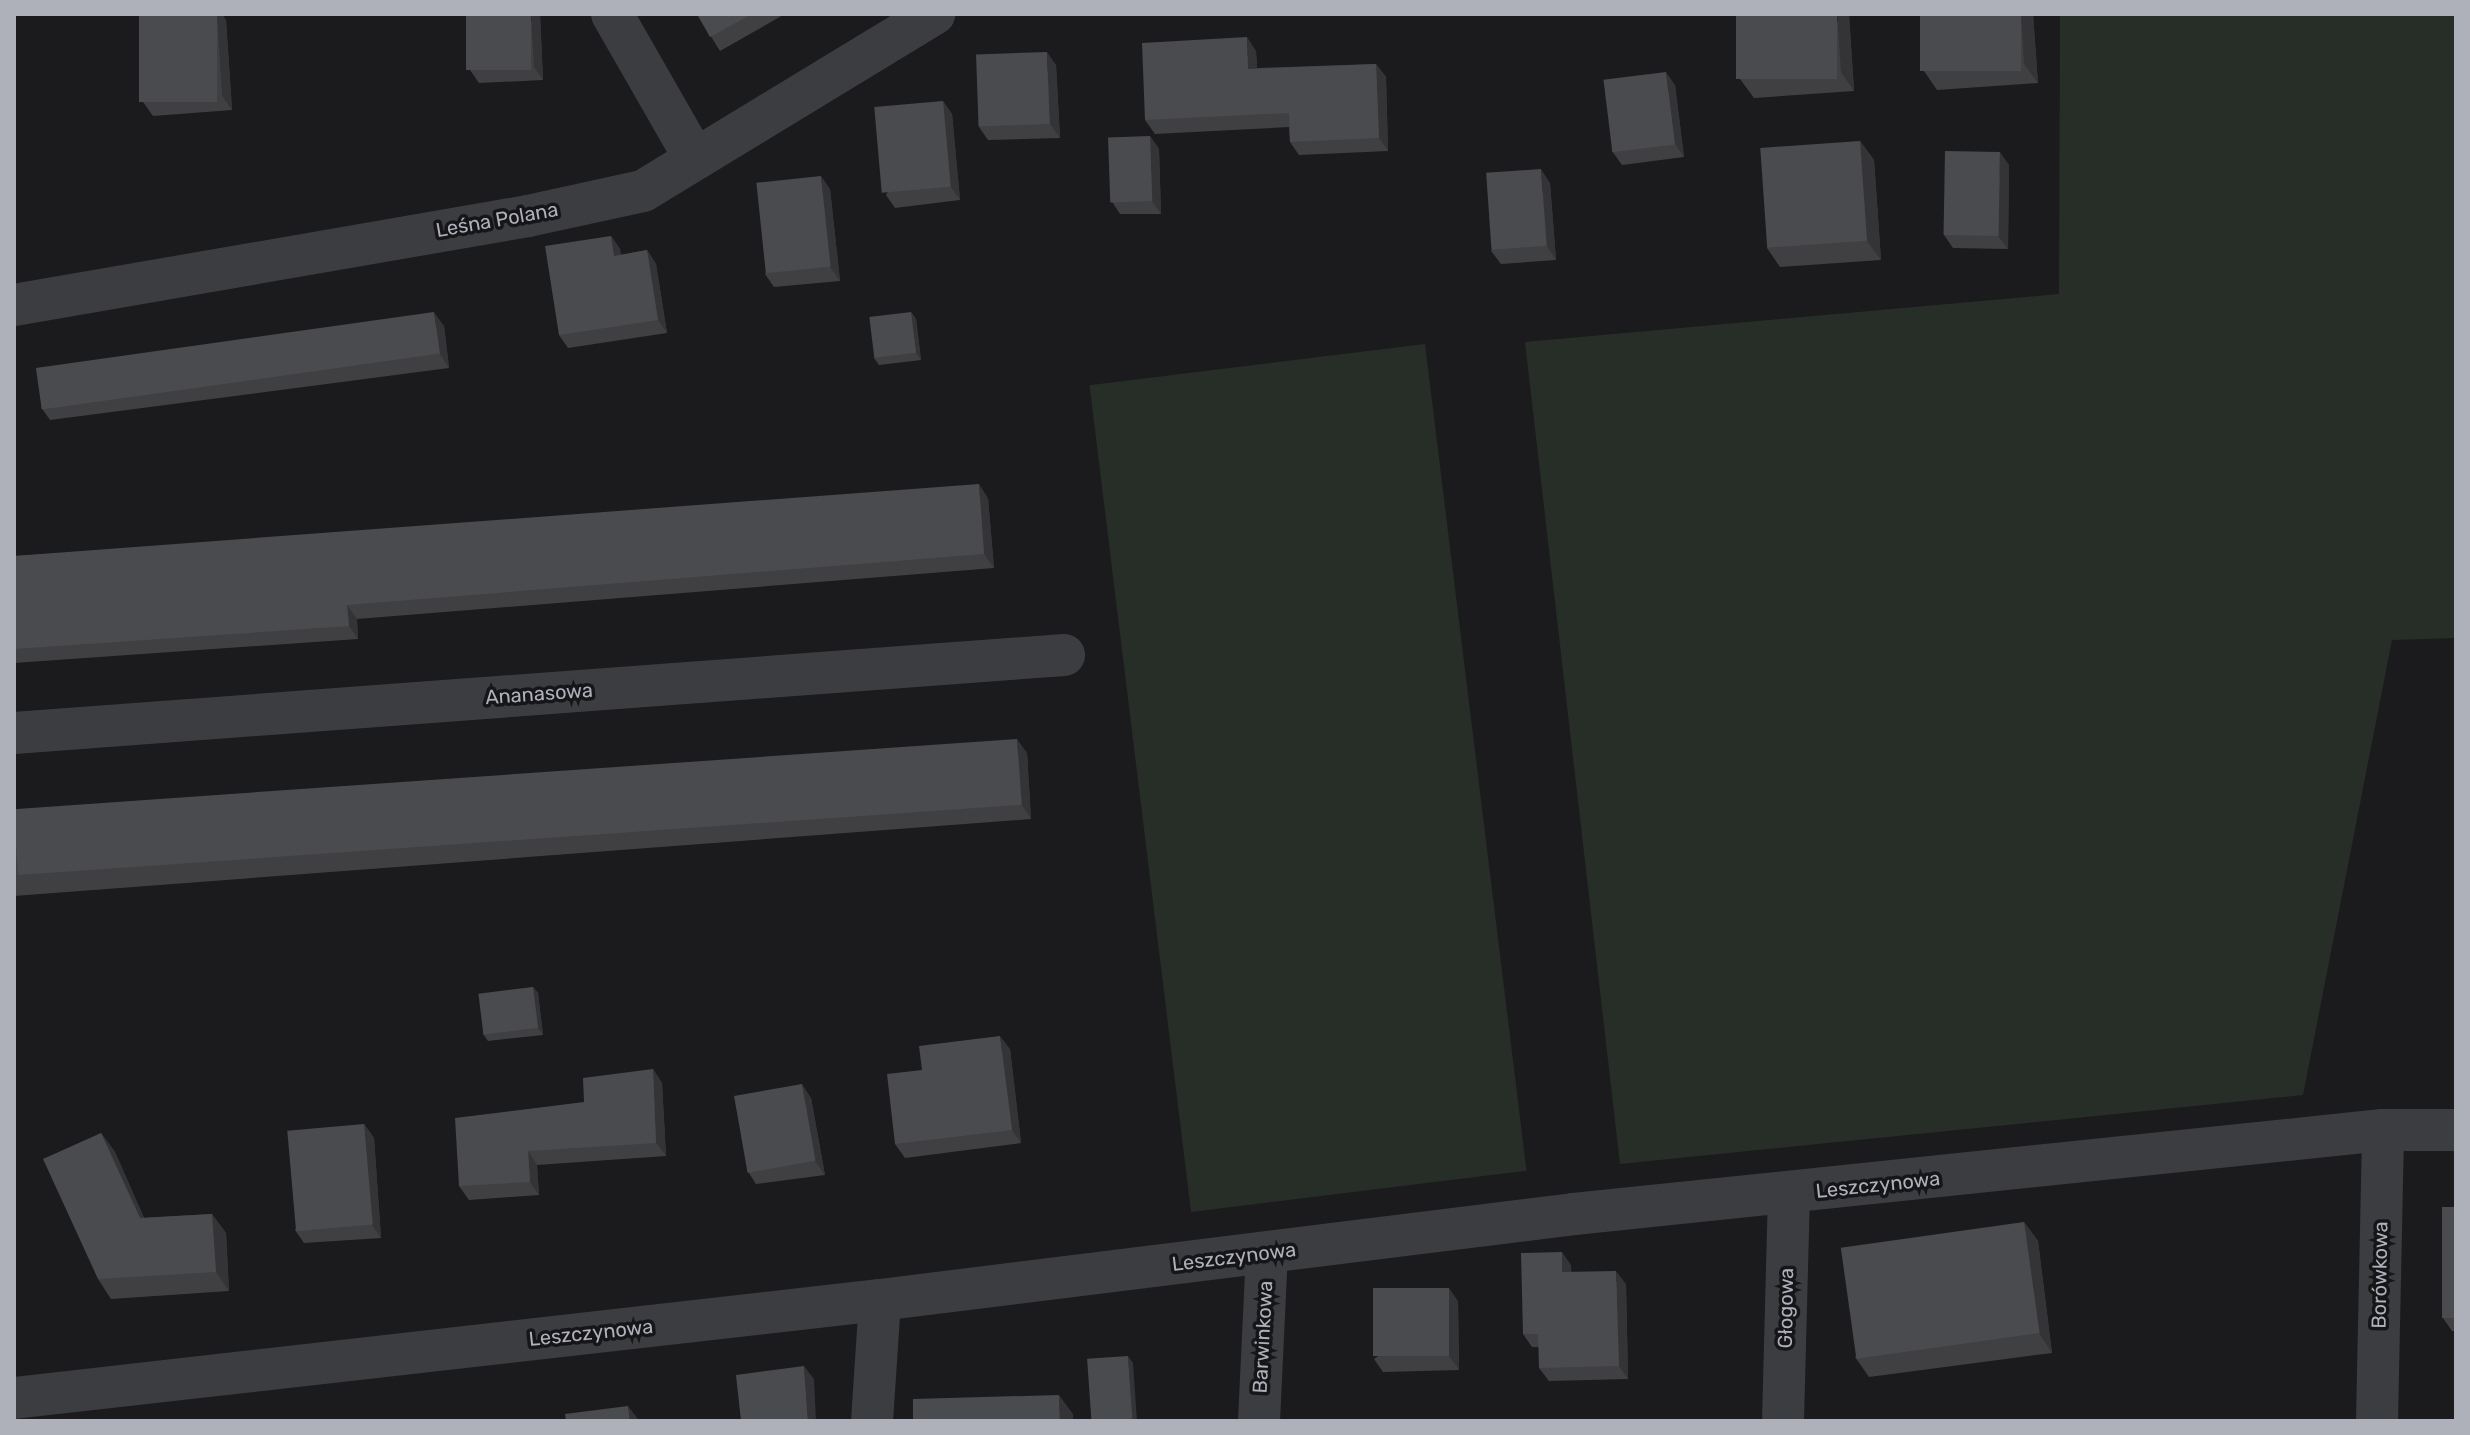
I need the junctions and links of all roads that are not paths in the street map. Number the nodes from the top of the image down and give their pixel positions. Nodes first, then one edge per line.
1 (612, 14) edge
2 (934, 14) edge
3 (694, 157) junction
4 (14, 305) edge
5 (1064, 655) dead end
6 (14, 733) edge
7 (2383, 1130) junction
8 (2456, 1130) edge
9 (1789, 1194) junction
10 (1267, 1253) junction
11 (880, 1300) junction
12 (14, 1398) edge
13 (872, 1421) edge
14 (1259, 1421) edge
15 (1783, 1421) edge
16 (2377, 1421) edge

1 - 3 street
2 - 3 street, Leśna Polana
3 - 4 street, Leśna Polana
5 - 6 street, Ananasowa
7 - 8 street, Leszczynowa
7 - 9 street, Leszczynowa
7 - 16 street, Borówkowa
9 - 10 street, Leszczynowa
9 - 15 street, Głogowa
10 - 11 street, Leszczynowa
10 - 14 street, Barwinkowa
11 - 12 street, Leszczynowa
11 - 13 street

